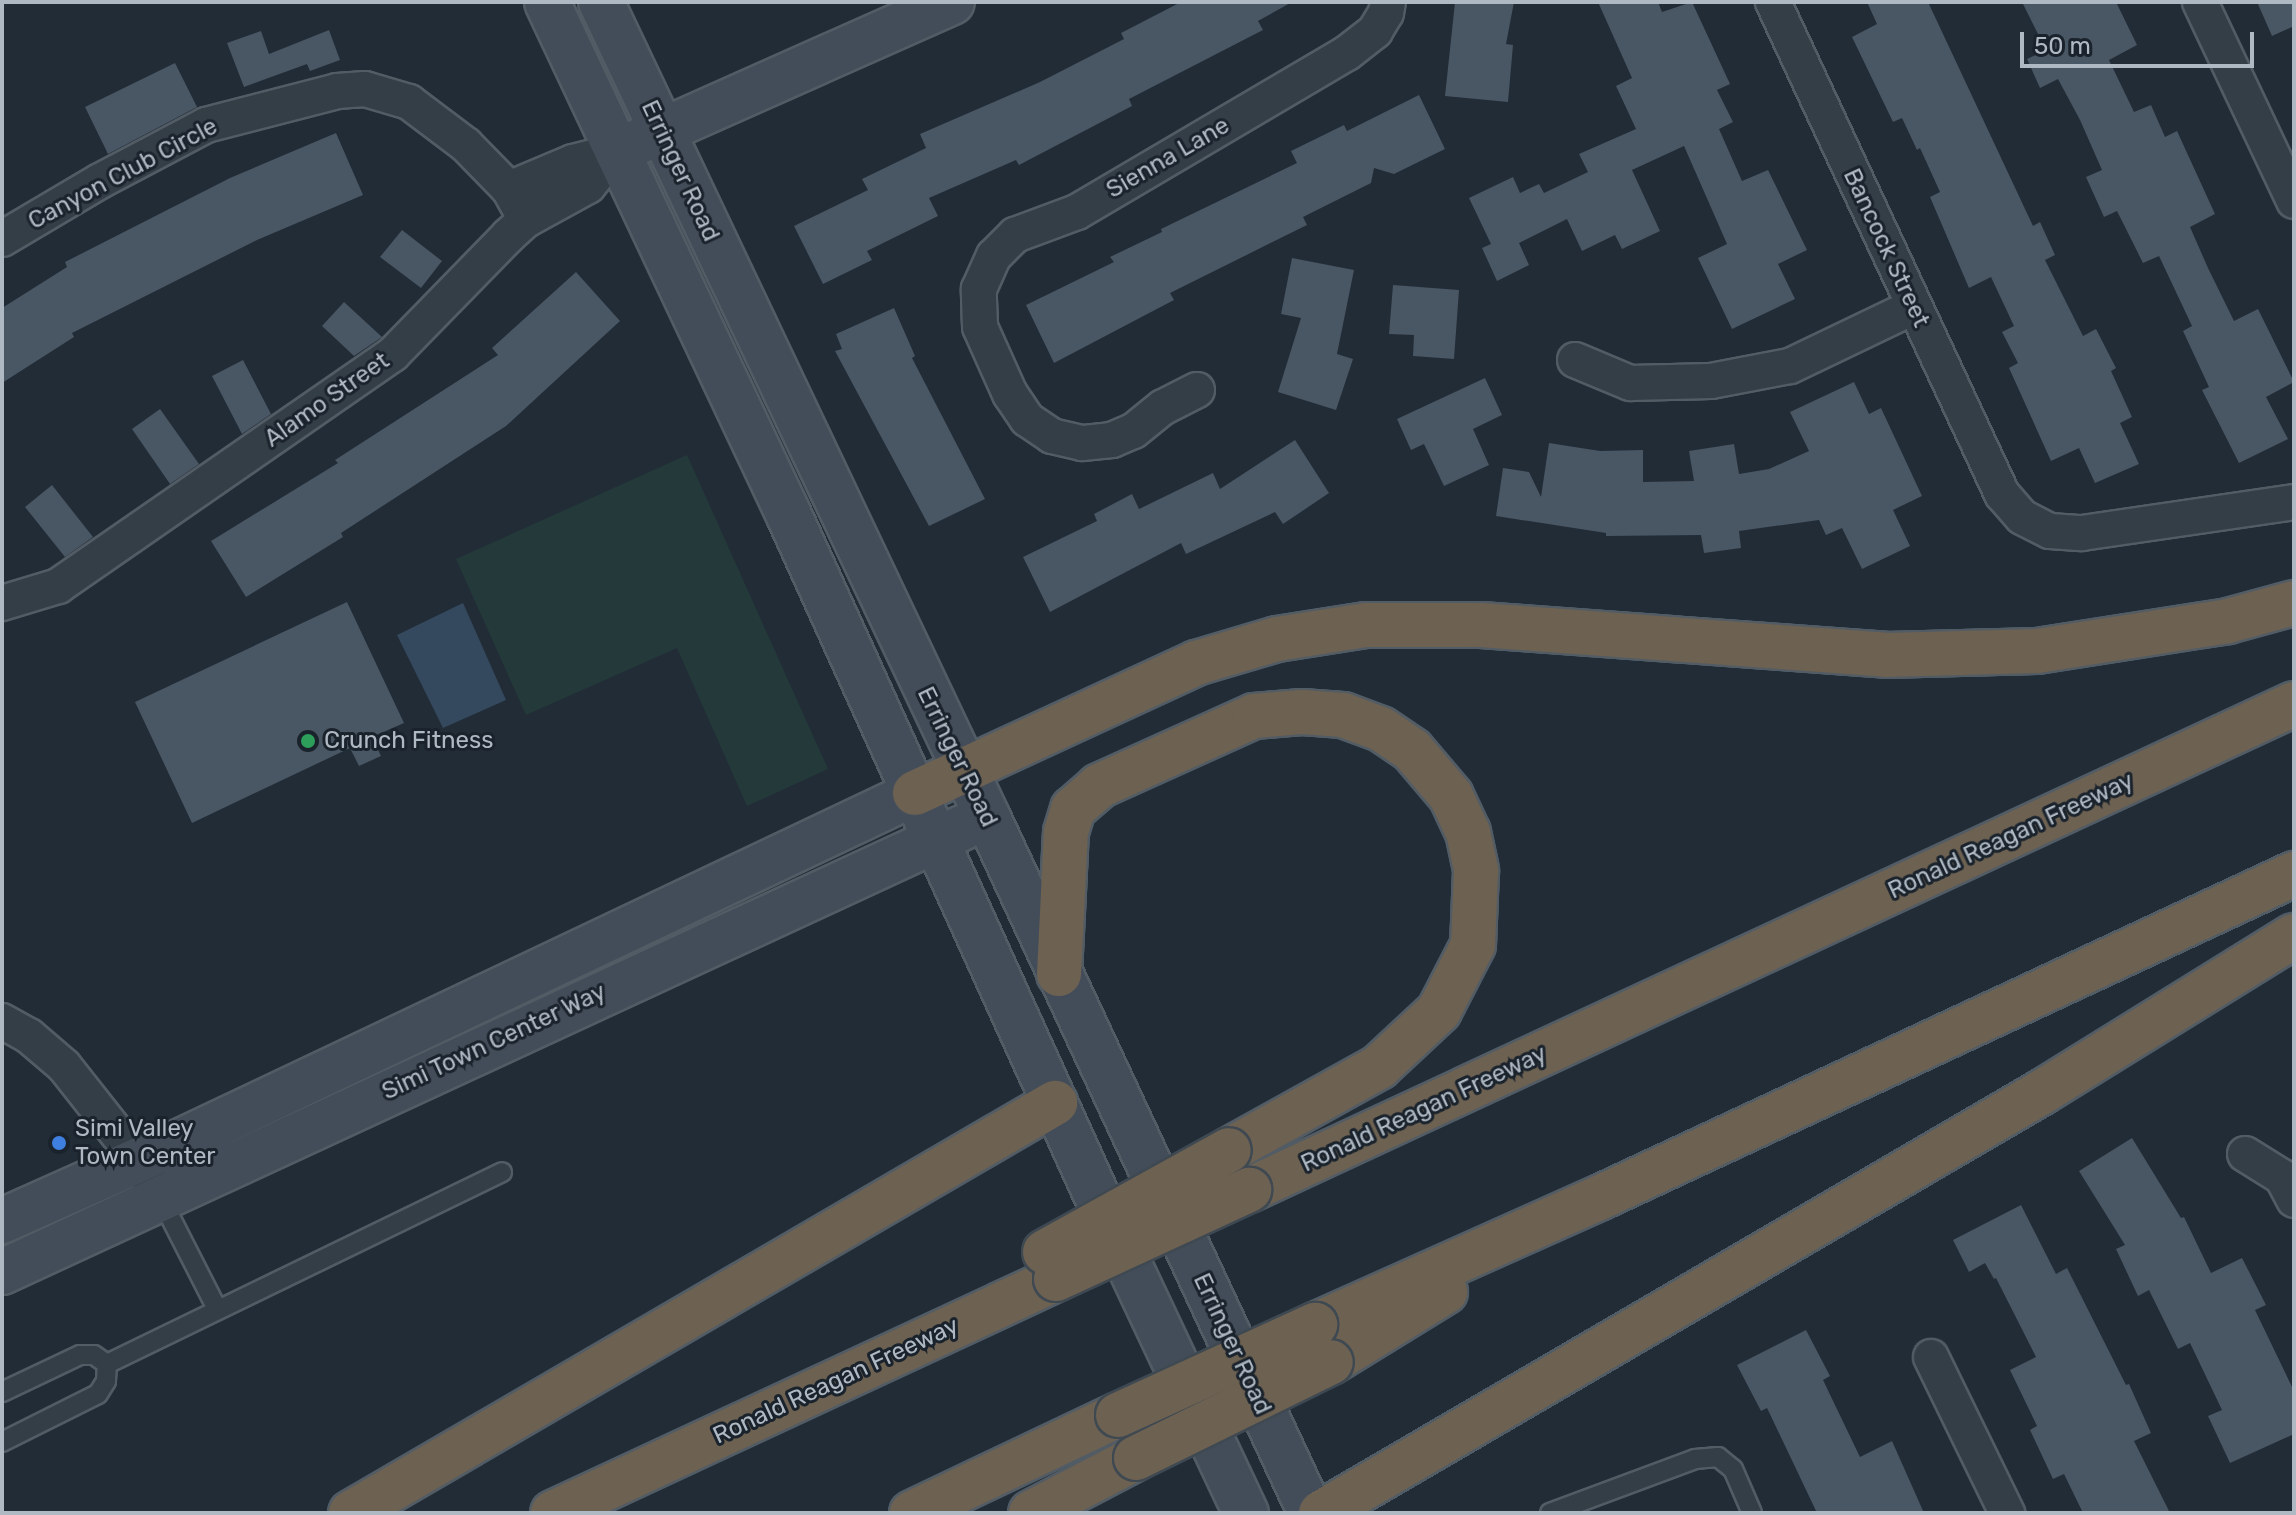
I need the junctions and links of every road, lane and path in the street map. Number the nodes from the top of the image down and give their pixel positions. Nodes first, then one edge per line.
1 (547, 2) edge
2 (601, 2) edge
3 (952, 2) edge
4 (1388, 2) edge
5 (1773, 2) edge
6 (2200, 2) edge
7 (661, 132) junction
8 (617, 151) junction
9 (509, 189) junction
10 (2294, 201) edge
11 (526, 220) junction
12 (2, 239) edge
13 (1913, 307) junction
14 (1575, 360) dead end
15 (1197, 390) dead end
16 (2294, 502) edge
17 (2, 603) edge
18 (2294, 603) edge
19 (2294, 704) edge
20 (964, 770) junction
21 (915, 793) junction
22 (987, 816) junction
23 (936, 839) junction
24 (2294, 874) edge
25 (2294, 936) edge
26 (1059, 974) junction
27 (2, 1021) edge
28 (1055, 1103) junction
29 (2245, 1154) dead end
30 (502, 1172) dead end
31 (149, 1179) junction
32 (2294, 1200) edge
33 (2, 1221) edge
34 (1050, 1265) junction
35 (2, 1272) edge
36 (217, 1309) junction
37 (1323, 1344) junction
38 (1931, 1357) dead end
39 (107, 1364) junction
40 (2, 1392) edge
41 (2, 1442) edge
42 (351, 1513) edge
43 (553, 1513) edge
44 (912, 1513) edge
45 (1031, 1513) edge
46 (1246, 1513) edge
47 (1311, 1513) edge
48 (1321, 1513) edge
49 (1550, 1513) edge
50 (1752, 1513) edge
51 (2007, 1513) edge

1 - 8 main road, Erringer Road
2 - 7 main road, Erringer Road
3 - 7 main road, Alamo Street
4 - 15 street, Sienna Lane
5 - 13 street, Bancock Street
6 - 10 street
7 - 8 main road, Alamo Street
7 - 20 main road, Erringer Road
8 - 9 street, Alamo Street
8 - 11 street, Alamo Street
8 - 21 main road, Erringer Road
9 - 11 street, Canyon Club Circle
9 - 12 street, Canyon Club Circle
11 - 17 street, Alamo Street
13 - 14 street
13 - 16 street, Bancock Street
18 - 20 highway
19 - 34 highway, Ronald Reagan Freeway, bridge
20 - 21 highway
20 - 22 main road, Erringer Road
21 - 23 main road, Erringer Road
21 - 31 main road, Simi Town Center Way
22 - 23 main road, Simi Town Center Way
22 - 26 main road, Erringer Road
23 - 28 main road, Erringer Road
23 - 31 main road, Simi Town Center Way
24 - 37 highway
25 - 48 highway
26 - 34 highway, bridge
26 - 47 main road, Erringer Road
27 - 31 street
28 - 42 highway
28 - 46 main road, Erringer Road
29 - 32 street
30 - 36 lane
31 - 33 main road, Simi Town Center Way
31 - 35 main road, Simi Town Center Way
31 - 36 lane
34 - 43 highway, Ronald Reagan Freeway
36 - 39 lane
37 - 44 highway, bridge
37 - 45 highway, bridge
38 - 51 street
39 - 40 lane
39 - 41 lane
49 - 50 lane

